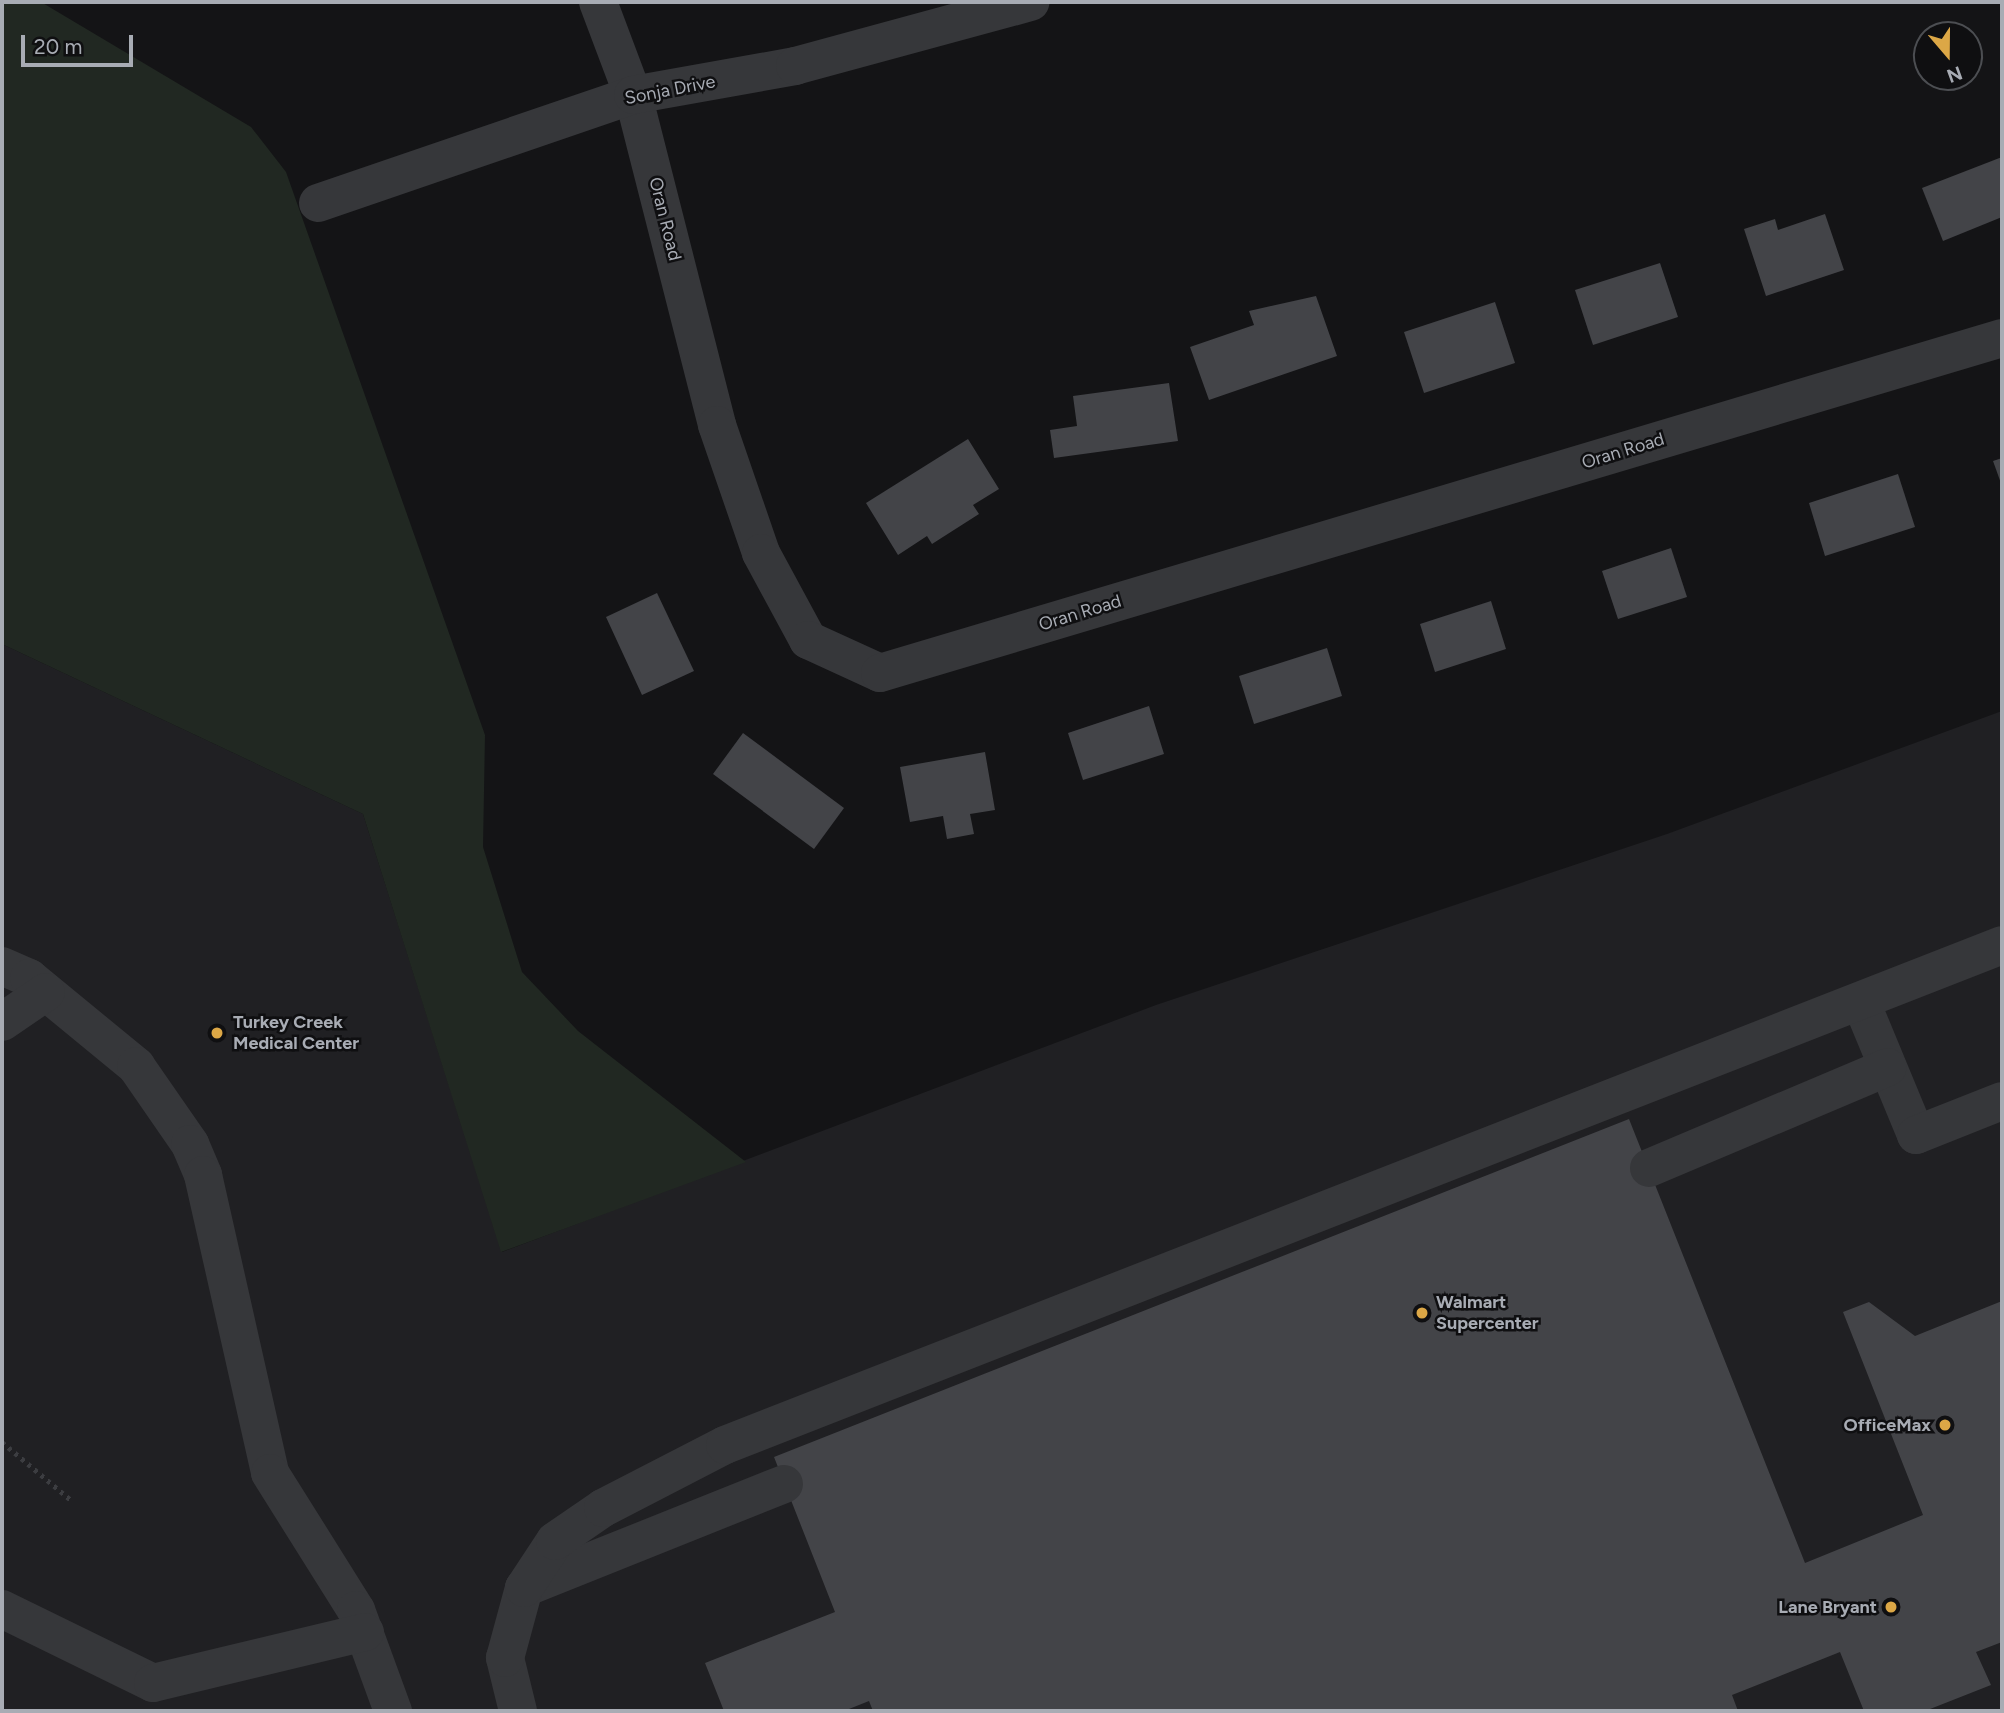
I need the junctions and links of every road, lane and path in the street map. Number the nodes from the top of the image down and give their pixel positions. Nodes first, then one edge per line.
1 (598, 2) edge
2 (1030, 2) edge
3 (633, 95) junction
4 (318, 203) dead end
5 (2002, 338) edge
6 (2002, 946) edge
7 (2, 966) edge
8 (47, 992) junction
9 (1861, 1002) junction
10 (2, 1023) edge
11 (1888, 1067) junction
12 (2002, 1101) edge
13 (1649, 1168) dead end
14 (2, 1442) edge
15 (784, 1484) dead end
16 (71, 1500) dead end
17 (524, 1588) junction
18 (2, 1609) edge
19 (365, 1632) junction
20 (509, 1709) edge
21 (393, 1711) edge

1 - 3 street, Oran Road
2 - 3 street, Sonja Drive
3 - 4 street, Sonja Drive
3 - 5 street, Oran Road
6 - 9 street
7 - 8 street
8 - 10 street
8 - 19 street
9 - 11 street
9 - 17 street
11 - 12 street
11 - 13 street
14 - 16 path
15 - 17 street
17 - 20 street
18 - 19 street
19 - 21 street

